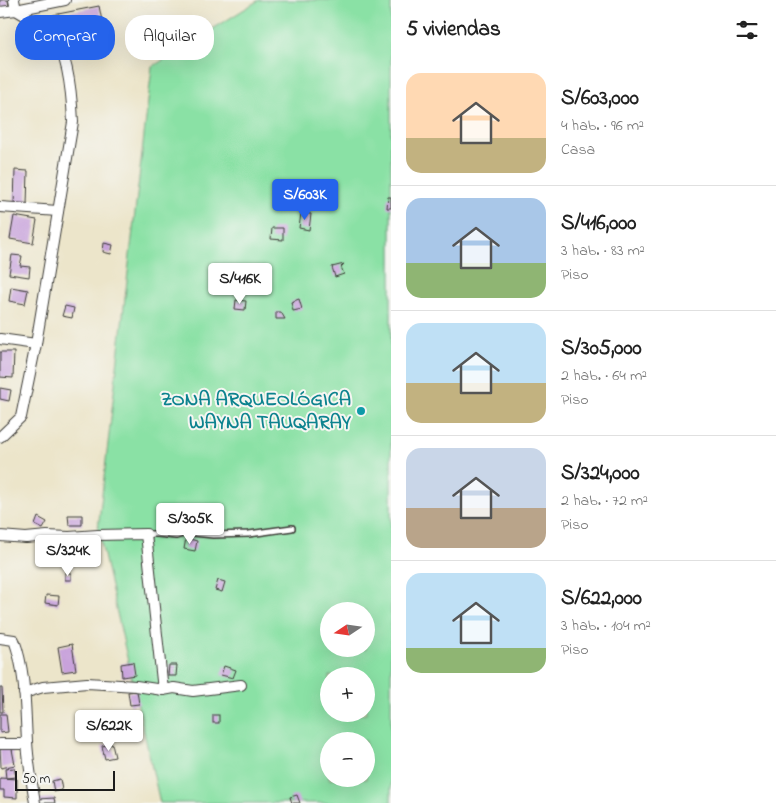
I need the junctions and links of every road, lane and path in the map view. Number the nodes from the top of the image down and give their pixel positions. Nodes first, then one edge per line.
1 (65, 0) edge
2 (15, 5) edge
3 (0, 12) edge
4 (0, 207) edge
5 (58, 211) junction
6 (0, 339) edge
7 (36, 344) junction
8 (0, 437) edge
9 (292, 528) dead end
10 (146, 534) junction
11 (0, 536) edge
12 (0, 638) edge
13 (241, 686) dead end
14 (163, 690) junction
15 (24, 693) junction
16 (0, 744) edge
17 (27, 744) junction
18 (35, 803) edge

1 - 2 street
2 - 3 street
2 - 5 street
4 - 5 street
5 - 7 street
6 - 7 street
7 - 8 street
9 - 10 lane
10 - 11 street
10 - 14 street
12 - 15 street
13 - 14 street
14 - 15 street
15 - 17 street
16 - 17 street
17 - 18 street

